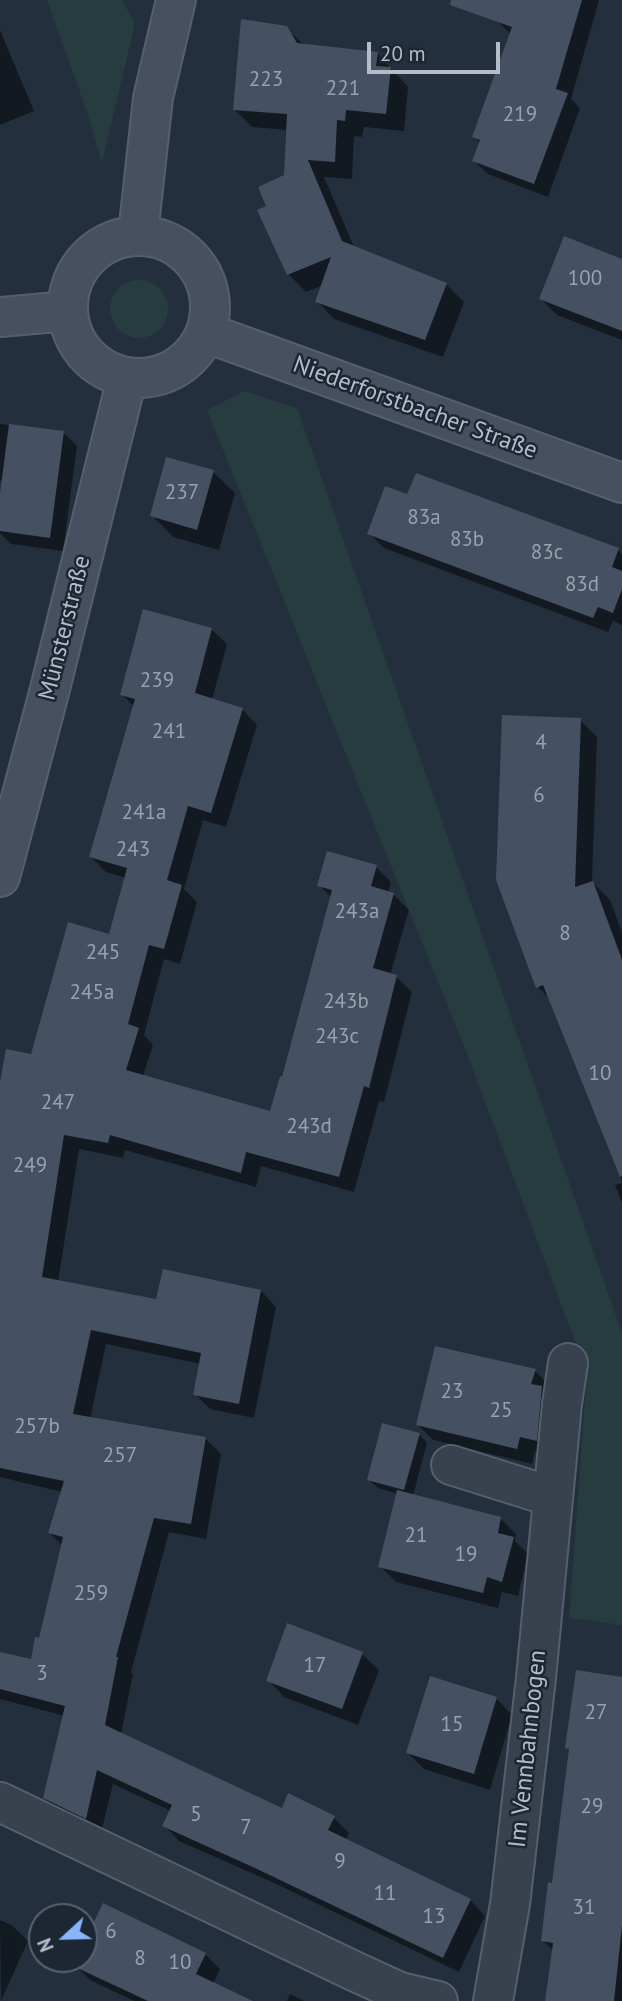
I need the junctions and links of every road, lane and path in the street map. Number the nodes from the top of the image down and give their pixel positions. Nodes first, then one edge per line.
1 (176, 0) edge
2 (138, 234) junction
3 (68, 311) junction
4 (0, 317) edge
5 (207, 333) junction
6 (127, 378) junction
7 (622, 483) edge
8 (0, 877) edge
9 (568, 1363) dead end
10 (451, 1465) dead end
11 (553, 1497) junction
12 (0, 1802) edge
13 (438, 2001) edge
14 (493, 2001) edge

1 - 2 street
2 - 3 street
2 - 5 street
3 - 4 street
3 - 6 street
5 - 6 street
5 - 7 street, Niederforstbacher Straße
6 - 8 street, Münsterstraße
9 - 11 street, Im Vennbahnbogen
10 - 11 street
11 - 14 street, Im Vennbahnbogen
12 - 13 street

